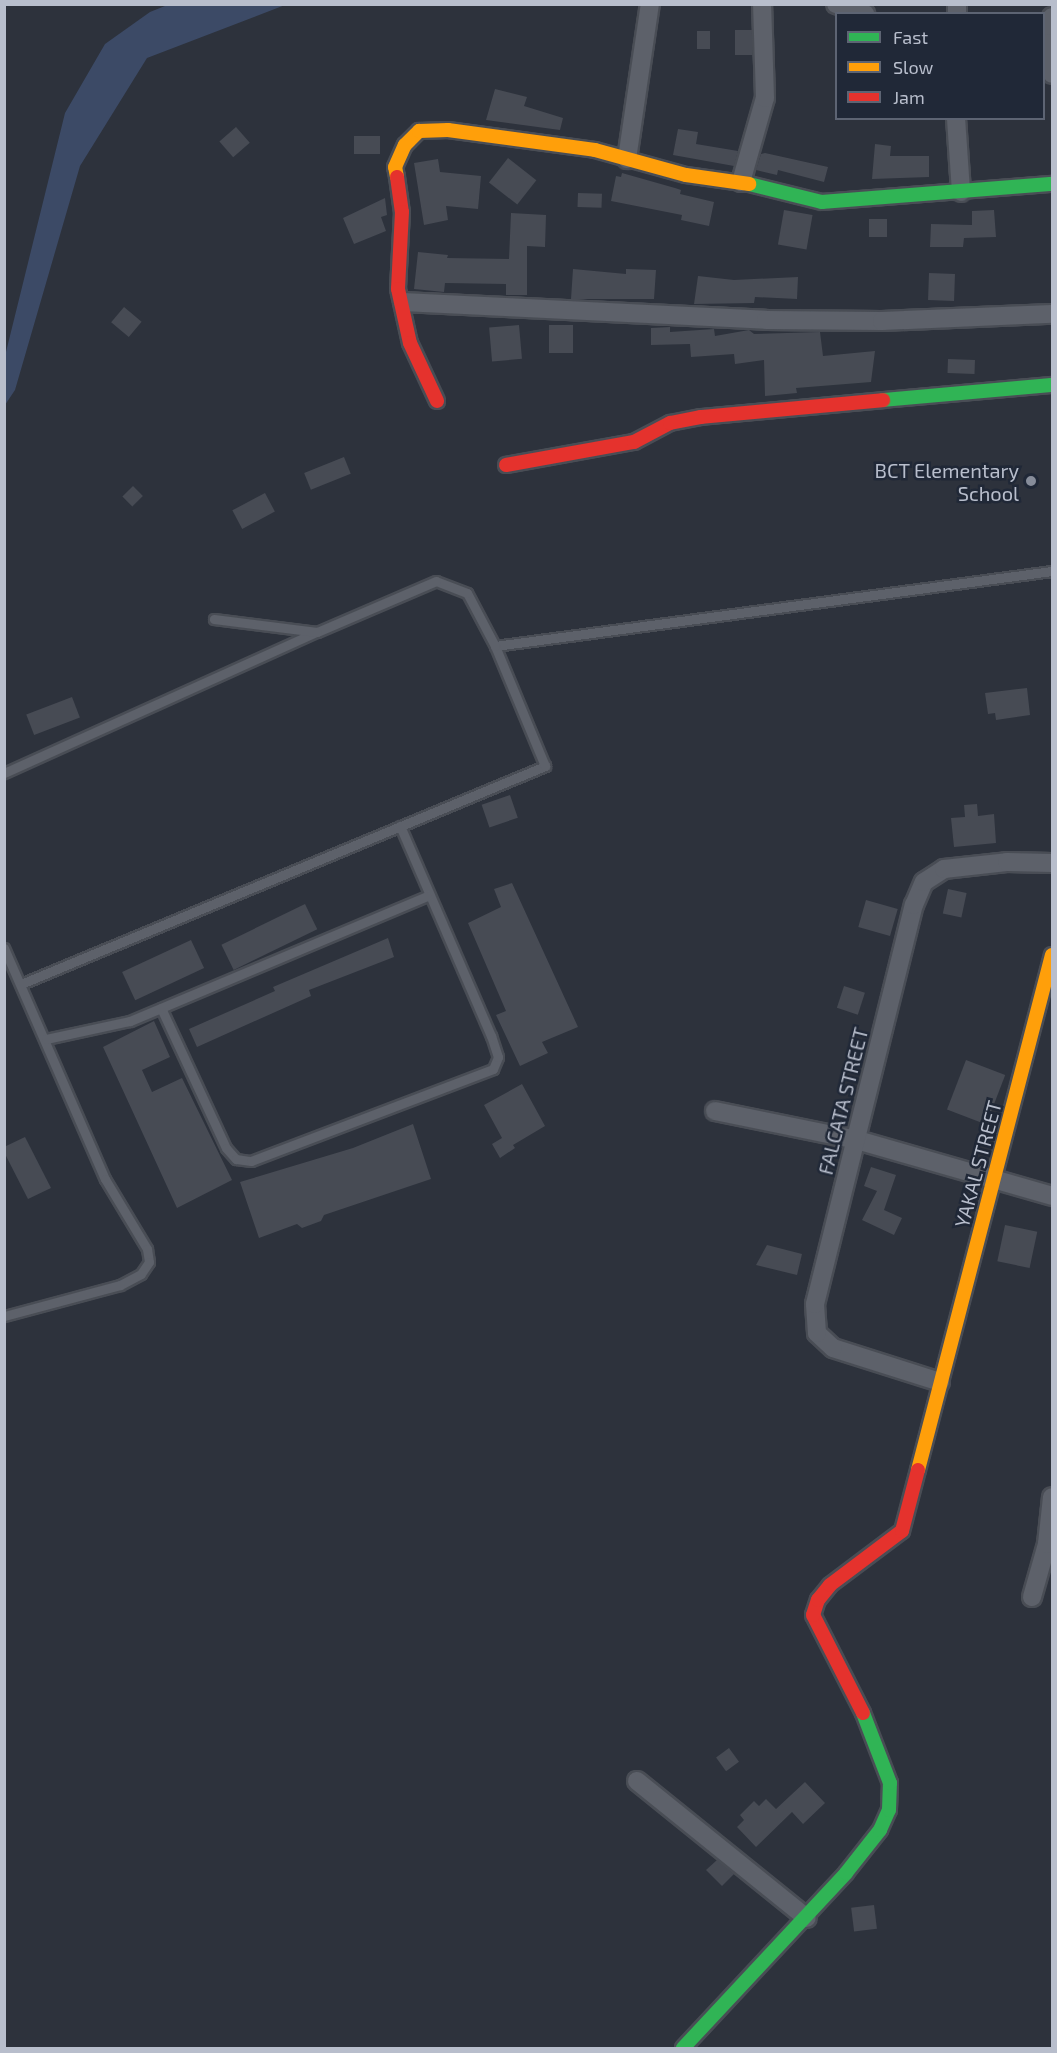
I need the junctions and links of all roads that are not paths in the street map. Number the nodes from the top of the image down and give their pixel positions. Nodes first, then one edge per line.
1 (650, 4) edge
2 (762, 4) edge
3 (836, 4) edge
4 (859, 12) edge
5 (1053, 17) edge
6 (1053, 74) edge
7 (956, 120) edge
8 (627, 159) junction
9 (741, 182) junction
10 (1053, 184) edge
11 (961, 192) junction
12 (403, 302) junction
13 (1053, 314) edge
14 (1053, 385) edge
15 (437, 401) dead end
16 (506, 465) dead end
17 (1053, 571) edge
18 (214, 619) dead end
19 (317, 632) junction
20 (495, 646) junction
21 (4, 773) edge
22 (400, 826) junction
23 (1053, 863) edge
24 (427, 896) junction
25 (4, 948) edge
26 (1053, 955) edge
27 (21, 984) junction
28 (161, 1008) junction
29 (46, 1039) junction
30 (715, 1110) dead end
31 (857, 1140) junction
32 (995, 1178) junction
33 (1053, 1196) edge
34 (4, 1316) edge
35 (940, 1382) junction
36 (1053, 1497) edge
37 (1032, 1597) dead end
38 (637, 1781) dead end
39 (807, 1918) junction
40 (683, 2049) edge

1 - 8 street
2 - 9 street
3 - 4 street
5 - 6 street
7 - 11 street
8 - 9 street
8 - 12 street
9 - 11 street
10 - 11 street
12 - 13 street
12 - 15 street
14 - 16 street
17 - 20 lane
18 - 19 lane
19 - 20 lane
19 - 21 lane
20 - 22 lane
22 - 24 lane
22 - 27 lane
23 - 31 street, FALCATA STREET
24 - 28 lane
24 - 28 lane
25 - 27 lane
26 - 32 street, YAKAL STREET
27 - 29 lane
28 - 29 lane
29 - 34 lane
30 - 31 street
31 - 32 street
31 - 35 street, FALCATA STREET
32 - 33 street
32 - 35 street, YAKAL STREET
35 - 39 street, YAKAL STREET
36 - 37 street
38 - 39 street
39 - 40 street

